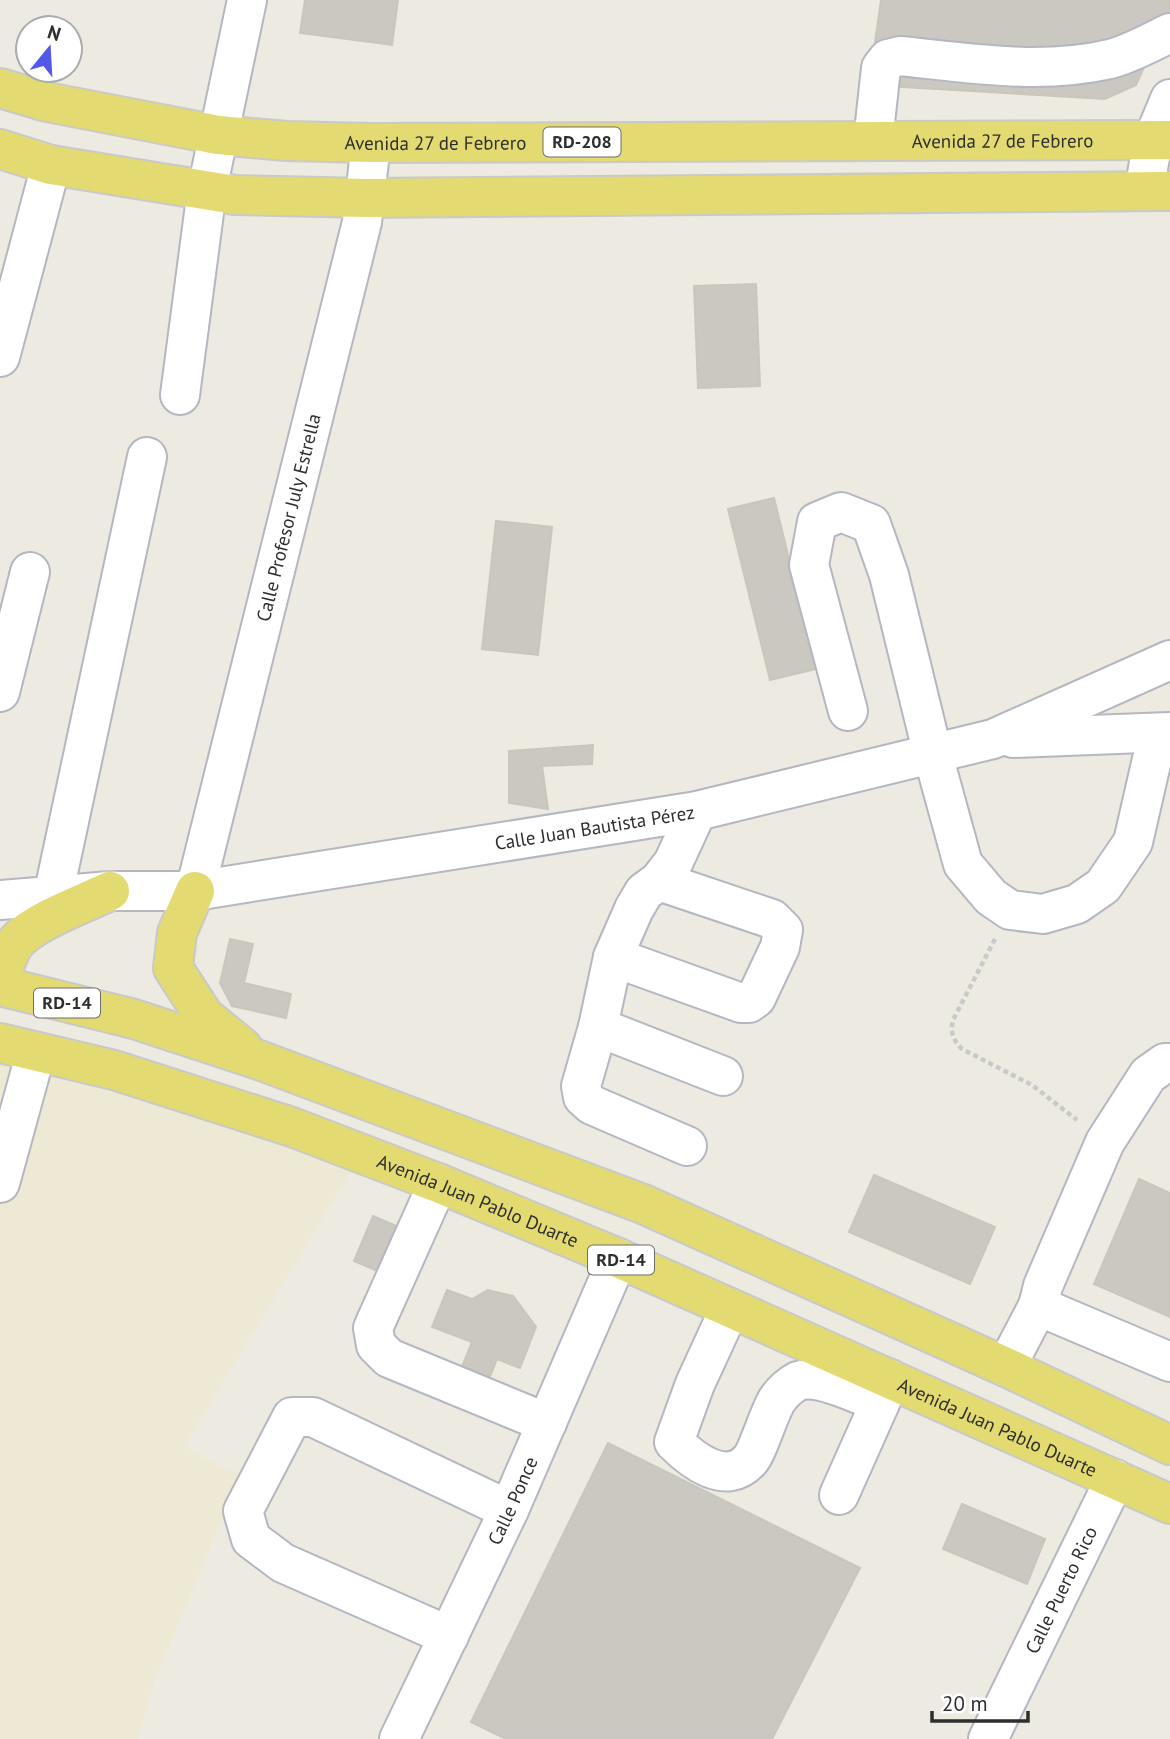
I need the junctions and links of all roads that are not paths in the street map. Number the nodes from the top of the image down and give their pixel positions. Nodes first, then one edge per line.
1 (247, 0) edge
2 (1170, 33) edge
3 (0, 88) edge
4 (1170, 99) edge
5 (218, 135) junction
6 (1161, 140) edge
7 (873, 141) junction
8 (371, 143) junction
9 (0, 149) edge
10 (51, 165) junction
11 (207, 190) junction
12 (1157, 191) edge
13 (366, 198) junction
14 (0, 356) edge
15 (180, 395) dead end
16 (147, 457) dead end
17 (30, 572) dead end
18 (1170, 660) edge
19 (0, 692) edge
20 (848, 711) dead end
21 (1164, 732) edge
22 (993, 739) junction
23 (933, 755) junction
24 (697, 811) junction
25 (659, 881) junction
26 (110, 891) junction
27 (195, 891) junction
28 (53, 896) junction
29 (0, 900) edge
30 (613, 957) junction
31 (173, 968) junction
32 (0, 985) edge
33 (134, 1019) junction
34 (598, 1027) junction
35 (18, 1048) edge
36 (258, 1060) junction
37 (1170, 1063) edge
38 (114, 1070) junction
39 (723, 1076) dead end
40 (687, 1146) dead end
41 (438, 1182) junction
42 (0, 1183) edge
43 (618, 1258) junction
44 (1038, 1306) junction
45 (730, 1308) junction
46 (1170, 1362) edge
47 (1006, 1367) junction
48 (885, 1391) junction
49 (547, 1423) junction
50 (1170, 1445) edge
51 (1115, 1479) junction
52 (839, 1495) dead end
53 (1170, 1504) edge
54 (509, 1510) junction
55 (449, 1636) junction
56 (399, 1739) edge
57 (988, 1739) edge

1 - 5 street
2 - 7 street
3 - 5 main road, Avenida 27 de Febrero / RD-208
4 - 6 street
5 - 8 main road, Avenida 27 de Febrero / RD-208
5 - 11 street
6 - 7 main road, Avenida 27 de Febrero / RD-208
6 - 12 street
7 - 8 main road, Avenida 27 de Febrero / RD-208
8 - 13 street, Calle Profesor July Estrella
9 - 10 main road
10 - 11 main road
10 - 14 street
11 - 13 main road
11 - 15 street
12 - 13 main road
13 - 27 street, Calle Profesor July Estrella
16 - 28 street
17 - 19 street
18 - 22 street, Calle Juan Bautista Pérez
20 - 23 street
21 - 22 street
21 - 23 street
22 - 23 street, Calle Juan Bautista Pérez
23 - 24 street, Calle Juan Bautista Pérez
24 - 25 street
24 - 27 street, Calle Juan Bautista Pérez
25 - 30 street
25 - 30 street
26 - 27 street, Calle Juan Bautista Pérez
26 - 28 street, Calle Juan Bautista Pérez
26 - 32 main road
27 - 31 main road
28 - 29 street, Calle Juan Bautista Pérez
30 - 34 street
31 - 33 main road
31 - 36 main road
32 - 33 main road, RD-14
33 - 36 main road, RD-14
33 - 38 main road
34 - 39 street
34 - 40 street
35 - 38 main road, Avenida Juan Pablo Duarte / RD-14
35 - 42 street
36 - 47 main road, RD-14
37 - 44 street
38 - 41 main road, Avenida Juan Pablo Duarte / RD-14
41 - 43 main road, Avenida Juan Pablo Duarte / RD-14
41 - 49 street
43 - 45 main road, Avenida Juan Pablo Duarte / RD-14
43 - 49 street, Calle Ponce
44 - 46 street
44 - 47 street
45 - 48 main road, Avenida Juan Pablo Duarte / RD-14
45 - 48 street
47 - 50 main road, RD-14
48 - 51 main road, Avenida Juan Pablo Duarte / RD-14
48 - 52 street
49 - 54 street, Calle Ponce
51 - 53 main road, Avenida Juan Pablo Duarte
51 - 57 street, Calle Puerto Rico
54 - 55 street, Calle Ponce
54 - 55 street
55 - 56 street, Calle Ponce

